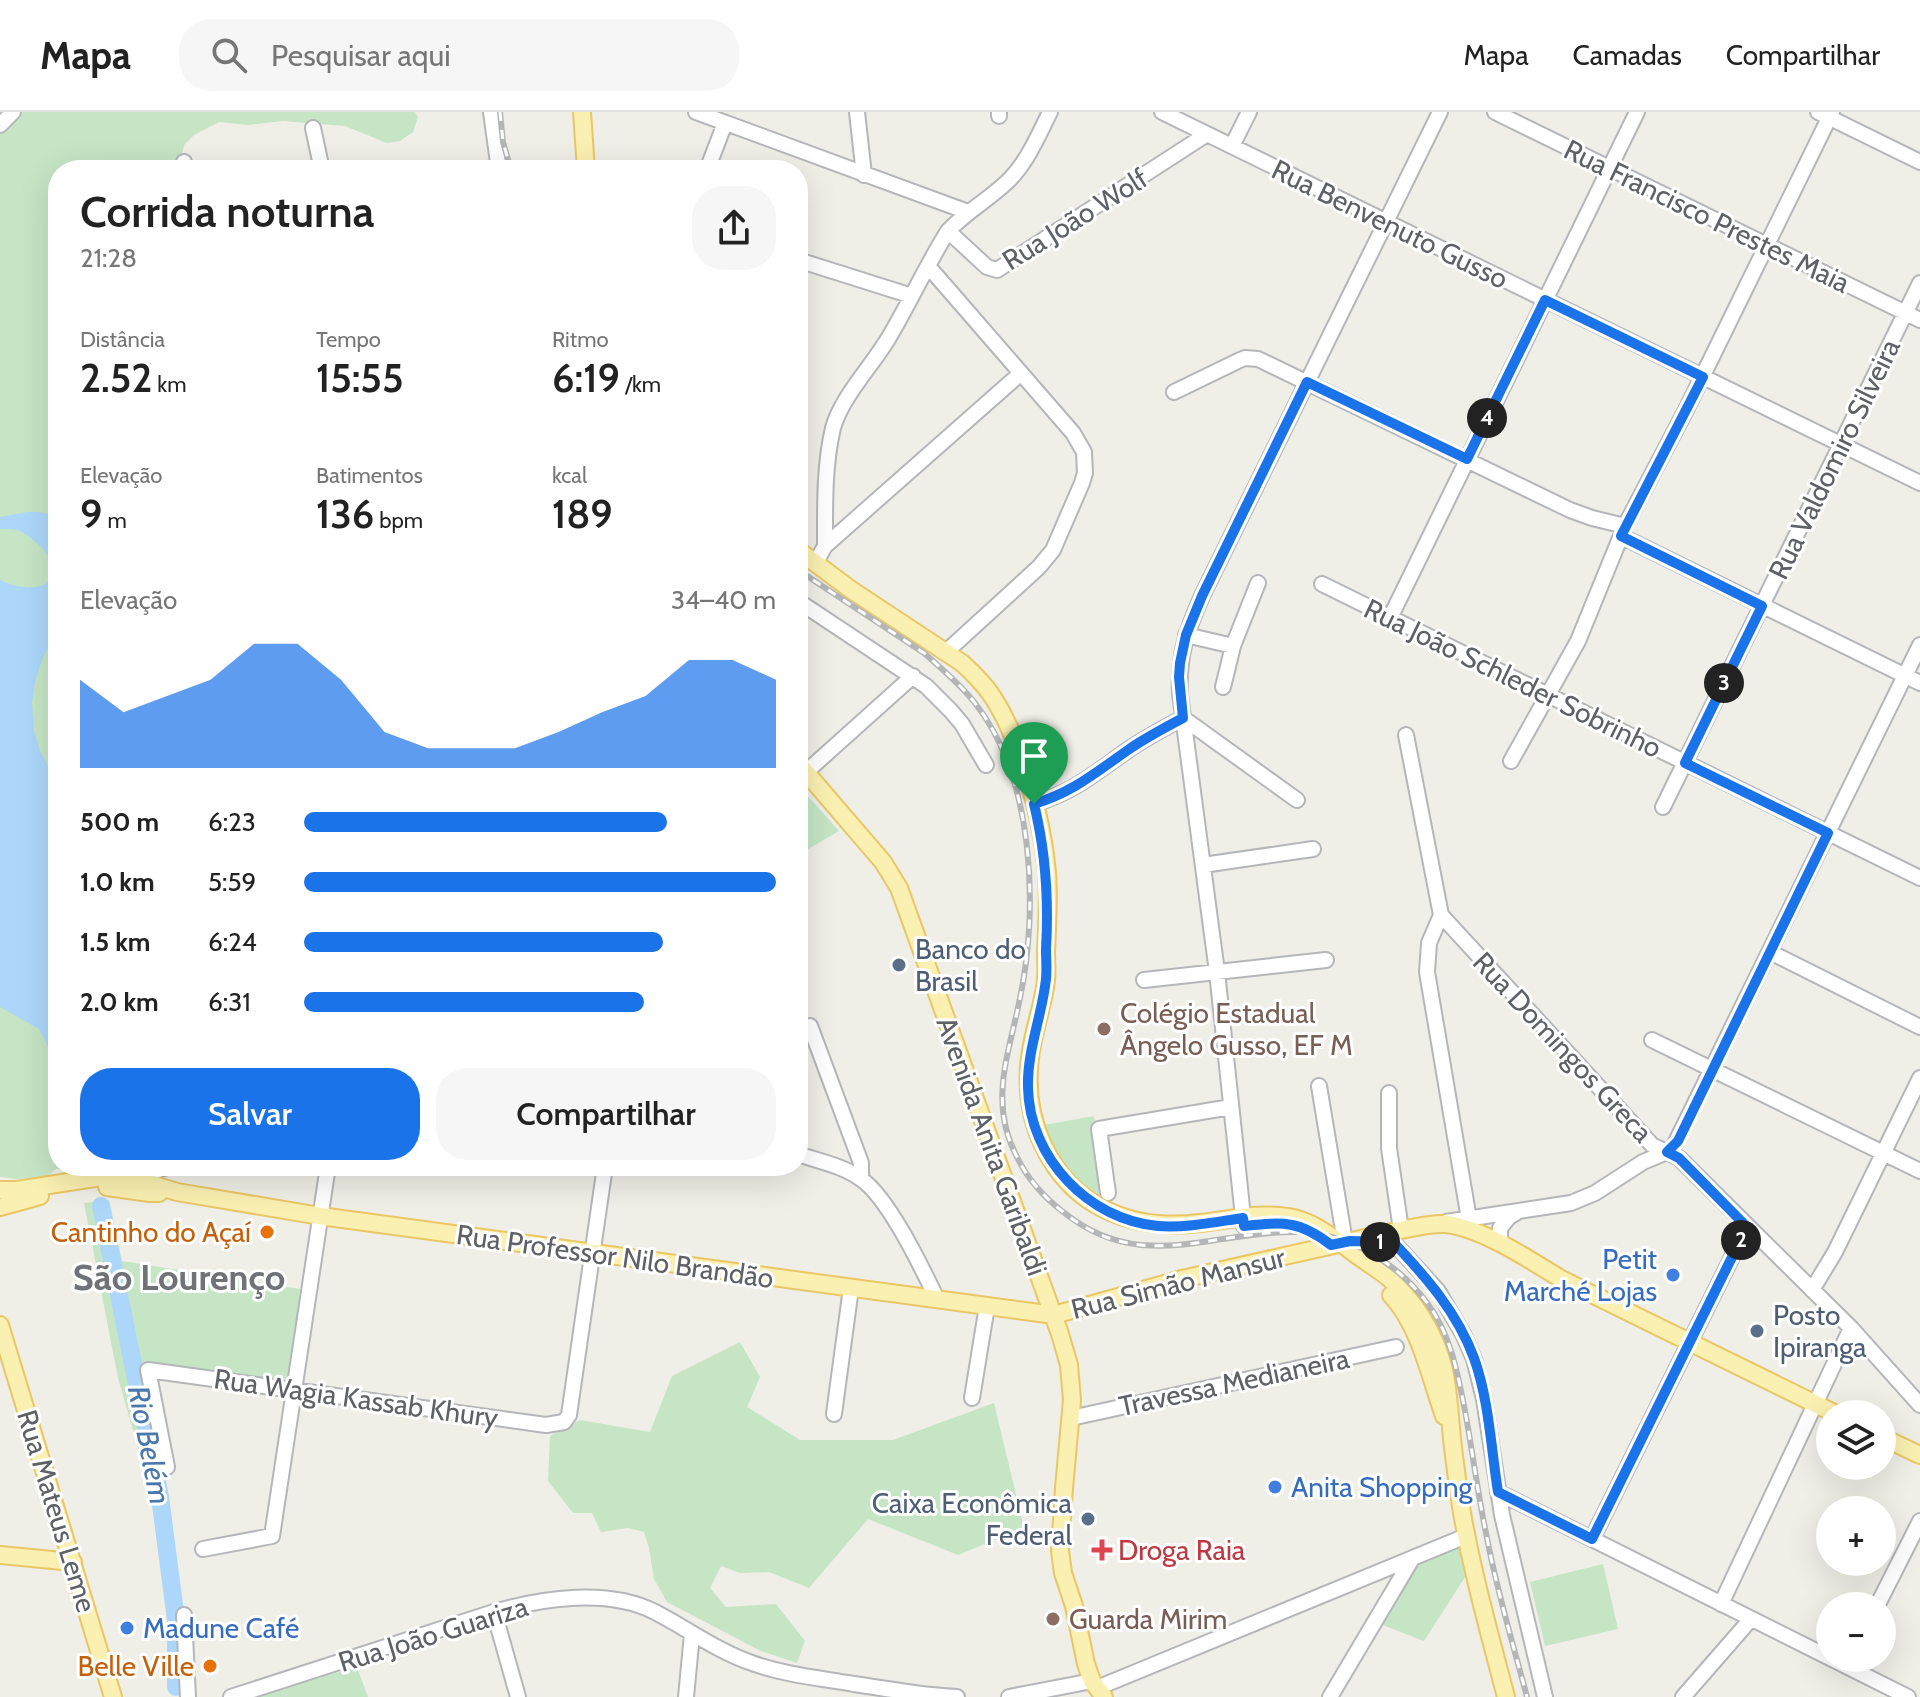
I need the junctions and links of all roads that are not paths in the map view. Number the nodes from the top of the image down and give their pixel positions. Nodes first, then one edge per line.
1 (13, 112) edge
2 (491, 112) edge
3 (582, 112) edge
4 (696, 112) edge
5 (857, 112) edge
6 (1050, 112) edge
7 (1162, 112) edge
8 (1249, 112) edge
9 (1440, 112) edge
10 (1495, 112) edge
11 (1637, 112) edge
12 (1827, 114) edge
13 (725, 123) junction
14 (0, 125) edge
15 (313, 128) dead end
16 (1207, 134) junction
17 (1232, 146) junction
18 (320, 160) edge
19 (498, 160) edge
20 (585, 160) edge
21 (711, 160) edge
22 (1920, 162) edge
23 (1610, 168) junction
24 (864, 175) junction
25 (968, 212) junction
26 (1386, 221) junction
27 (948, 231) junction
28 (1767, 245) junction
29 (808, 263) edge
30 (928, 266) junction
31 (1920, 283) edge
32 (912, 296) junction
33 (1545, 300) junction
34 (1905, 313) junction
35 (1920, 320) edge
36 (1021, 373) junction
37 (1703, 377) junction
38 (1307, 382) junction
39 (1174, 392) dead end
40 (1841, 445) junction
41 (1467, 459) junction
42 (1920, 483) edge
43 (1623, 531) junction
44 (825, 546) junction
45 (808, 558) edge
46 (815, 564) junction
47 (1258, 583) dead end
48 (1322, 584) dead end
49 (1762, 606) junction
50 (808, 607) edge
51 (1390, 618) junction
52 (1186, 635) junction
53 (1920, 645) edge
54 (1233, 646) junction
55 (946, 652) junction
56 (913, 676) junction
57 (1905, 676) junction
58 (1920, 683) edge
59 (1223, 687) dead end
60 (1547, 695) junction
61 (1183, 718) junction
62 (1406, 735) dead end
63 (1511, 761) dead end
64 (808, 763) edge
65 (1685, 763) junction
66 (986, 765) dead end
67 (808, 775) edge
68 (1297, 800) dead end
69 (1034, 804) junction
70 (1663, 807) dead end
71 (1828, 833) junction
72 (1313, 849) dead end
73 (1203, 865) junction
74 (1920, 878) edge
75 (1441, 915) junction
76 (1770, 952) junction
77 (1326, 960) dead end
78 (1217, 972) junction
79 (1144, 980) dead end
80 (810, 1026) dead end
81 (1920, 1027) edge
82 (1652, 1040) dead end
83 (1713, 1070) junction
84 (1920, 1078) edge
85 (1319, 1086) dead end
86 (1389, 1093) dead end
87 (1231, 1107) junction
88 (1667, 1152) junction
89 (1883, 1153) junction
90 (808, 1158) edge
91 (1920, 1171) edge
92 (143, 1176) edge
93 (326, 1176) edge
94 (604, 1176) edge
95 (861, 1178) junction
96 (135, 1179) junction
97 (0, 1190) edge
98 (177, 1192) junction
99 (1108, 1193) dead end
100 (0, 1207) edge
101 (1518, 1212) junction
102 (320, 1216) junction
103 (1469, 1219) junction
104 (1243, 1222) junction
105 (1747, 1227) junction
106 (1436, 1229) junction
107 (1397, 1236) junction
108 (1369, 1242) junction
109 (1342, 1243) junction
110 (1500, 1244) junction
111 (593, 1253) junction
112 (1366, 1262) junction
113 (1561, 1279) junction
114 (851, 1288) junction
115 (1812, 1290) junction
116 (937, 1299) junction
117 (987, 1306) junction
118 (1054, 1315) junction
119 (0, 1325) edge
120 (1851, 1328) junction
121 (1690, 1342) junction
122 (1396, 1347) dead end
123 (294, 1390) junction
124 (972, 1398) dead end
125 (1815, 1404) junction
126 (1920, 1405) edge
127 (834, 1414) dead end
128 (1071, 1418) junction
129 (1452, 1437) junction
130 (1896, 1444) edge
131 (1920, 1455) edge
132 (167, 1467) dead end
133 (1498, 1492) junction
134 (1920, 1521) edge
135 (1466, 1536) junction
136 (1592, 1539) junction
137 (203, 1549) dead end
138 (0, 1555) edge
139 (1412, 1559) junction
140 (73, 1562) junction
141 (1884, 1592) edge
142 (1721, 1604) junction
143 (494, 1612) junction
144 (184, 1615) dead end
145 (1751, 1619) junction
146 (692, 1634) junction
147 (1816, 1648) edge
148 (1866, 1672) edge
149 (1098, 1689) edge
150 (937, 1696) edge
151 (113, 1697) edge
152 (188, 1697) edge
153 (231, 1697) edge
154 (518, 1697) edge
155 (686, 1697) edge
156 (957, 1697) edge
157 (1009, 1697) edge
158 (1330, 1697) edge
159 (1506, 1697) edge
160 (1545, 1697) edge
161 (1683, 1697) edge
162 (1908, 1697) edge

1 - 14 street
2 - 19 street
3 - 20 main road
4 - 13 street
5 - 24 street
6 - 25 street
7 - 16 street, Rua Benvenuto Gusso
8 - 17 street
9 - 26 street
10 - 23 street, Rua Francisco Prestes Maia
11 - 23 street
12 - 22 street
12 - 28 street
13 - 21 street
13 - 24 street
15 - 18 street
16 - 17 street, Rua Benvenuto Gusso
16 - 27 street, Rua João Wolf
17 - 26 street, Rua Benvenuto Gusso
23 - 28 street, Rua Francisco Prestes Maia
23 - 33 street
24 - 25 street
25 - 27 street
26 - 33 street, Rua Benvenuto Gusso
26 - 38 street
27 - 30 street
28 - 34 street, Rua Francisco Prestes Maia
28 - 37 street
29 - 32 street
30 - 32 street
30 - 36 street
31 - 34 street, Rua Valdomiro Silveira
32 - 44 street
33 - 37 street, Rua Benvenuto Gusso
33 - 41 street
34 - 35 street, Rua Francisco Prestes Maia
34 - 40 street, Rua Valdomiro Silveira
36 - 44 street
36 - 55 street
37 - 40 street, Rua Benvenuto Gusso
37 - 43 street
38 - 39 street
38 - 41 street
38 - 52 street
40 - 42 street, Rua Benvenuto Gusso
40 - 49 street, Rua Valdomiro Silveira
41 - 43 street
41 - 51 street
43 - 49 street
43 - 60 street
44 - 46 street
45 - 46 main road
46 - 55 main road
47 - 54 street
48 - 51 street, Rua João Schleder Sobrinho
49 - 57 street
49 - 65 street, Rua Valdomiro Silveira
50 - 56 street
51 - 60 street, Rua João Schleder Sobrinho
52 - 54 street
52 - 61 street
53 - 57 street
54 - 59 street
55 - 69 main road
56 - 64 street
56 - 66 street
57 - 58 street
57 - 71 street
60 - 63 street
60 - 65 street, Rua João Schleder Sobrinho
61 - 68 street
61 - 69 street
61 - 73 street
62 - 75 street
65 - 70 street, Rua Valdomiro Silveira
65 - 71 street, Rua João Schleder Sobrinho
67 - 118 main road, Avenida Anita Garibaldi
69 - 104 main road
71 - 74 street, Rua João Schleder Sobrinho
71 - 76 street
72 - 73 street
73 - 78 street
75 - 88 street, Rua Domingos Greca
75 - 103 street
76 - 81 street
76 - 83 street
77 - 78 street
78 - 79 street
78 - 87 street
80 - 95 street
82 - 83 street
83 - 88 street
83 - 89 street
84 - 89 street
85 - 109 street
86 - 107 street
87 - 99 street
87 - 104 street
88 - 101 street, Rua Simão Mansur
88 - 105 street, Rua Domingos Greca
89 - 91 street
89 - 115 street
90 - 95 street
92 - 96 street
93 - 102 street
94 - 111 street
95 - 116 street
96 - 97 main road, Rua Professor Nilo Brandão
96 - 98 main road, Rua Professor Nilo Brandão
98 - 100 main road, Rua Professor Nilo Brandão
98 - 102 main road, Rua Professor Nilo Brandão
101 - 103 street, Rua Simão Mansur
101 - 110 street
102 - 111 main road, Rua Professor Nilo Brandão
102 - 123 street
103 - 106 street, Rua Simão Mansur
104 - 109 main road
105 - 115 street, Rua Domingos Greca
105 - 121 street
106 - 107 main road, Rua Simão Mansur
106 - 110 main road
106 - 113 main road
107 - 108 main road, Rua Simão Mansur
107 - 109 main road, Rua Simão Mansur
107 - 133 street
108 - 109 main road, Rua Simão Mansur
108 - 112 main road
109 - 112 main road
109 - 118 main road, Rua Simão Mansur
109 - 129 main road
110 - 113 main road
111 - 114 main road, Rua Professor Nilo Brandão
111 - 123 street, Rua Wagia Kassab Khury
112 - 129 main road
113 - 121 main road
114 - 116 main road, Rua Professor Nilo Brandão
114 - 127 street
115 - 120 street, Rua Domingos Greca
116 - 117 main road, Rua Professor Nilo Brandão
117 - 118 main road, Rua Professor Nilo Brandão
117 - 124 street
118 - 128 main road, Avenida Anita Garibaldi
119 - 140 main road, Rua Mateus Leme
120 - 125 street
120 - 126 street, Rua Domingos Greca
121 - 125 main road
121 - 136 street
122 - 128 street, Travessa Medianeira
123 - 132 street, Rua Wagia Kassab Khury
123 - 137 street
125 - 142 street
128 - 149 main road, Avenida Anita Garibaldi
129 - 135 main road
130 - 131 main road
133 - 136 street
133 - 160 street
134 - 141 street
135 - 139 street
135 - 159 main road
136 - 142 street
138 - 140 main road
139 - 149 street
139 - 158 street
140 - 151 main road, Rua Mateus Leme
142 - 145 street
143 - 146 street, Rua João Guariza
143 - 153 street, Rua João Guariza
143 - 154 street
144 - 152 street
145 - 147 street
145 - 161 street
146 - 150 street, Rua João Guariza
146 - 155 street
148 - 162 street
149 - 157 street
150 - 156 street, Rua João Guariza

